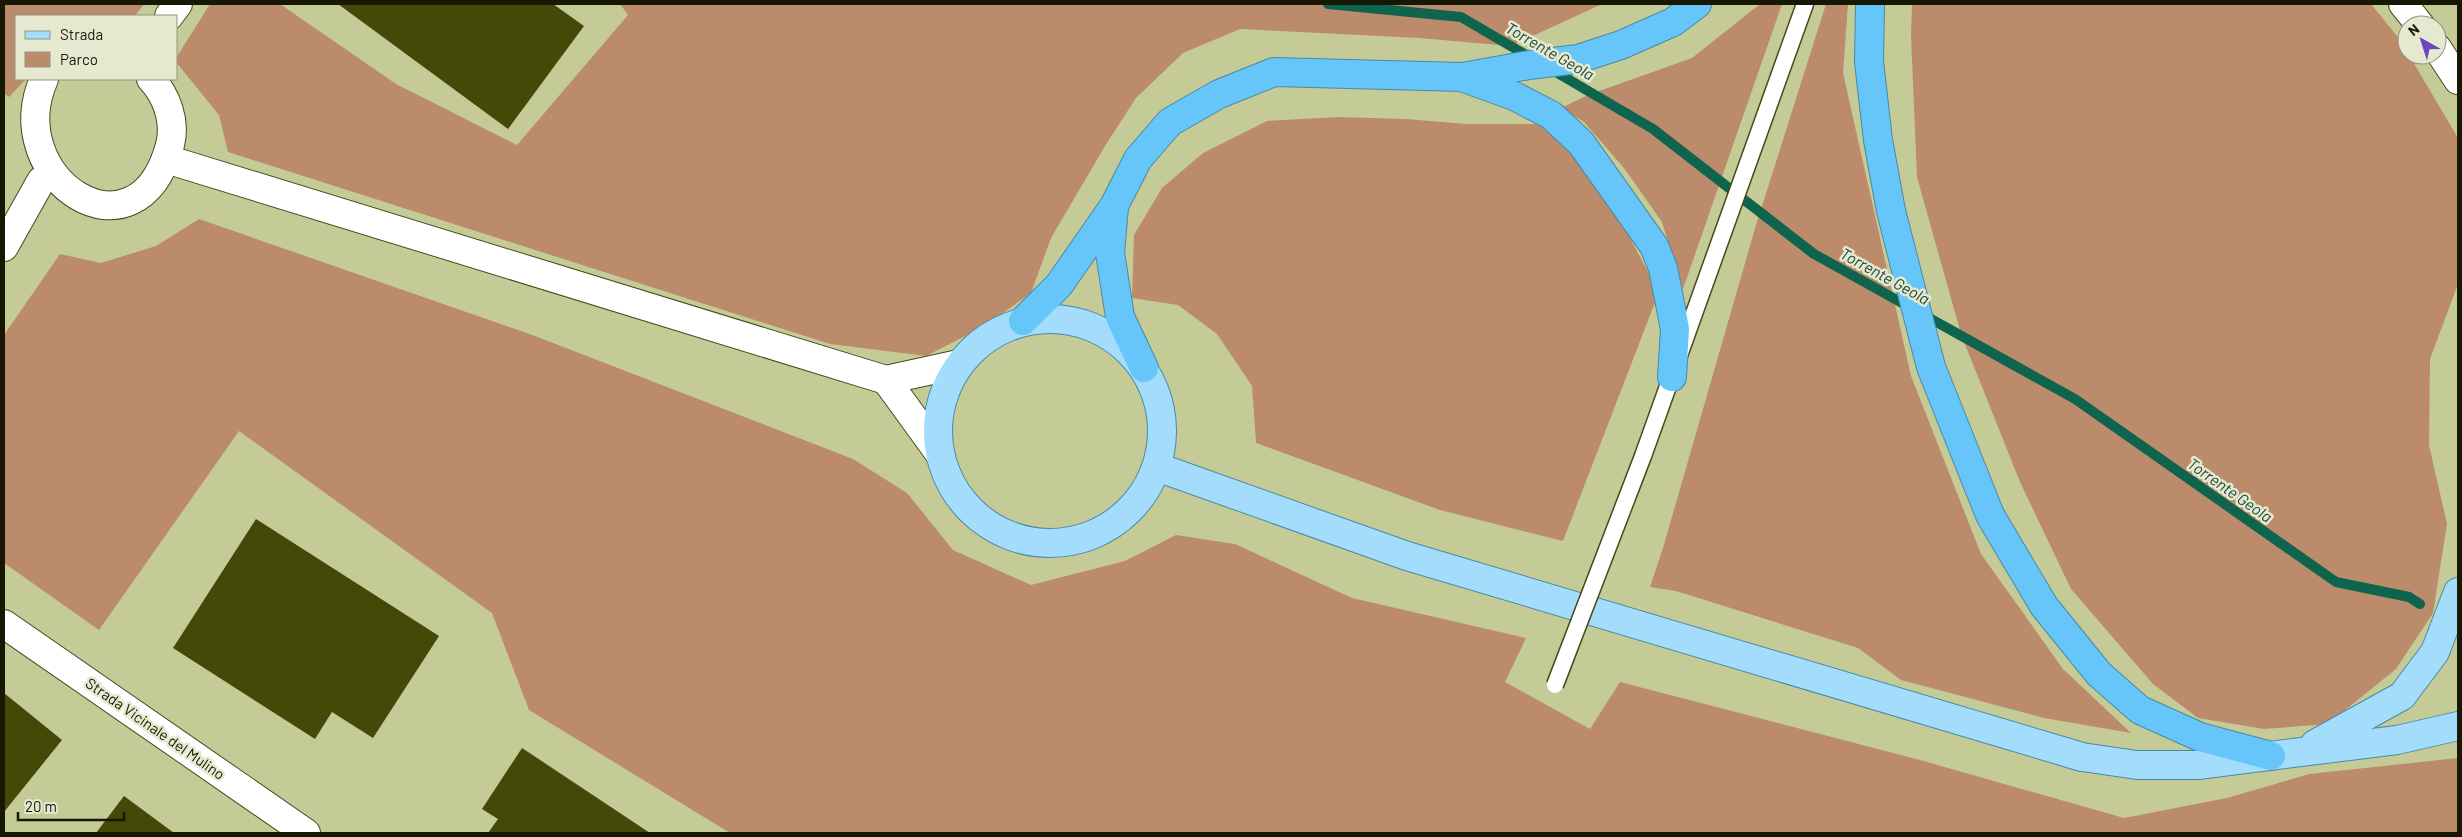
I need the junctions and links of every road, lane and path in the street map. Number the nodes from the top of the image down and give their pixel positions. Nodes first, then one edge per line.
1 (178, 4) edge
2 (1697, 4) edge
3 (1806, 4) edge
4 (1870, 4) edge
5 (2403, 4) edge
6 (170, 15) edge
7 (2412, 15) edge
8 (2447, 63) edge
9 (1463, 77) junction
10 (43, 80) edge
11 (152, 80) edge
12 (2458, 80) edge
13 (166, 159) junction
14 (41, 181) junction
15 (1114, 206) junction
16 (4, 247) edge
17 (1023, 321) junction
18 (959, 364) junction
19 (1144, 368) junction
20 (1672, 377) junction
21 (886, 380) junction
22 (939, 453) junction
23 (1157, 467) junction
24 (2458, 592) edge
25 (4, 624) edge
26 (1555, 685) dead end
27 (2458, 726) edge
28 (2302, 751) junction
29 (2271, 756) junction
30 (306, 833) edge

1 - 6 street
2 - 9 highway
3 - 20 lane
4 - 29 highway
5 - 7 street
8 - 12 street
9 - 15 highway
9 - 20 highway
10 - 14 street
11 - 13 street
13 - 14 street
13 - 21 street
14 - 16 street
15 - 17 highway
15 - 19 highway
17 - 18 main road
17 - 19 main road
18 - 21 street
18 - 22 main road
19 - 23 main road
20 - 26 lane, bridge
21 - 22 street
22 - 23 main road
23 - 29 main road
24 - 28 main road
25 - 30 street, Strada Vicinale del Mulino
27 - 28 main road
28 - 29 main road

